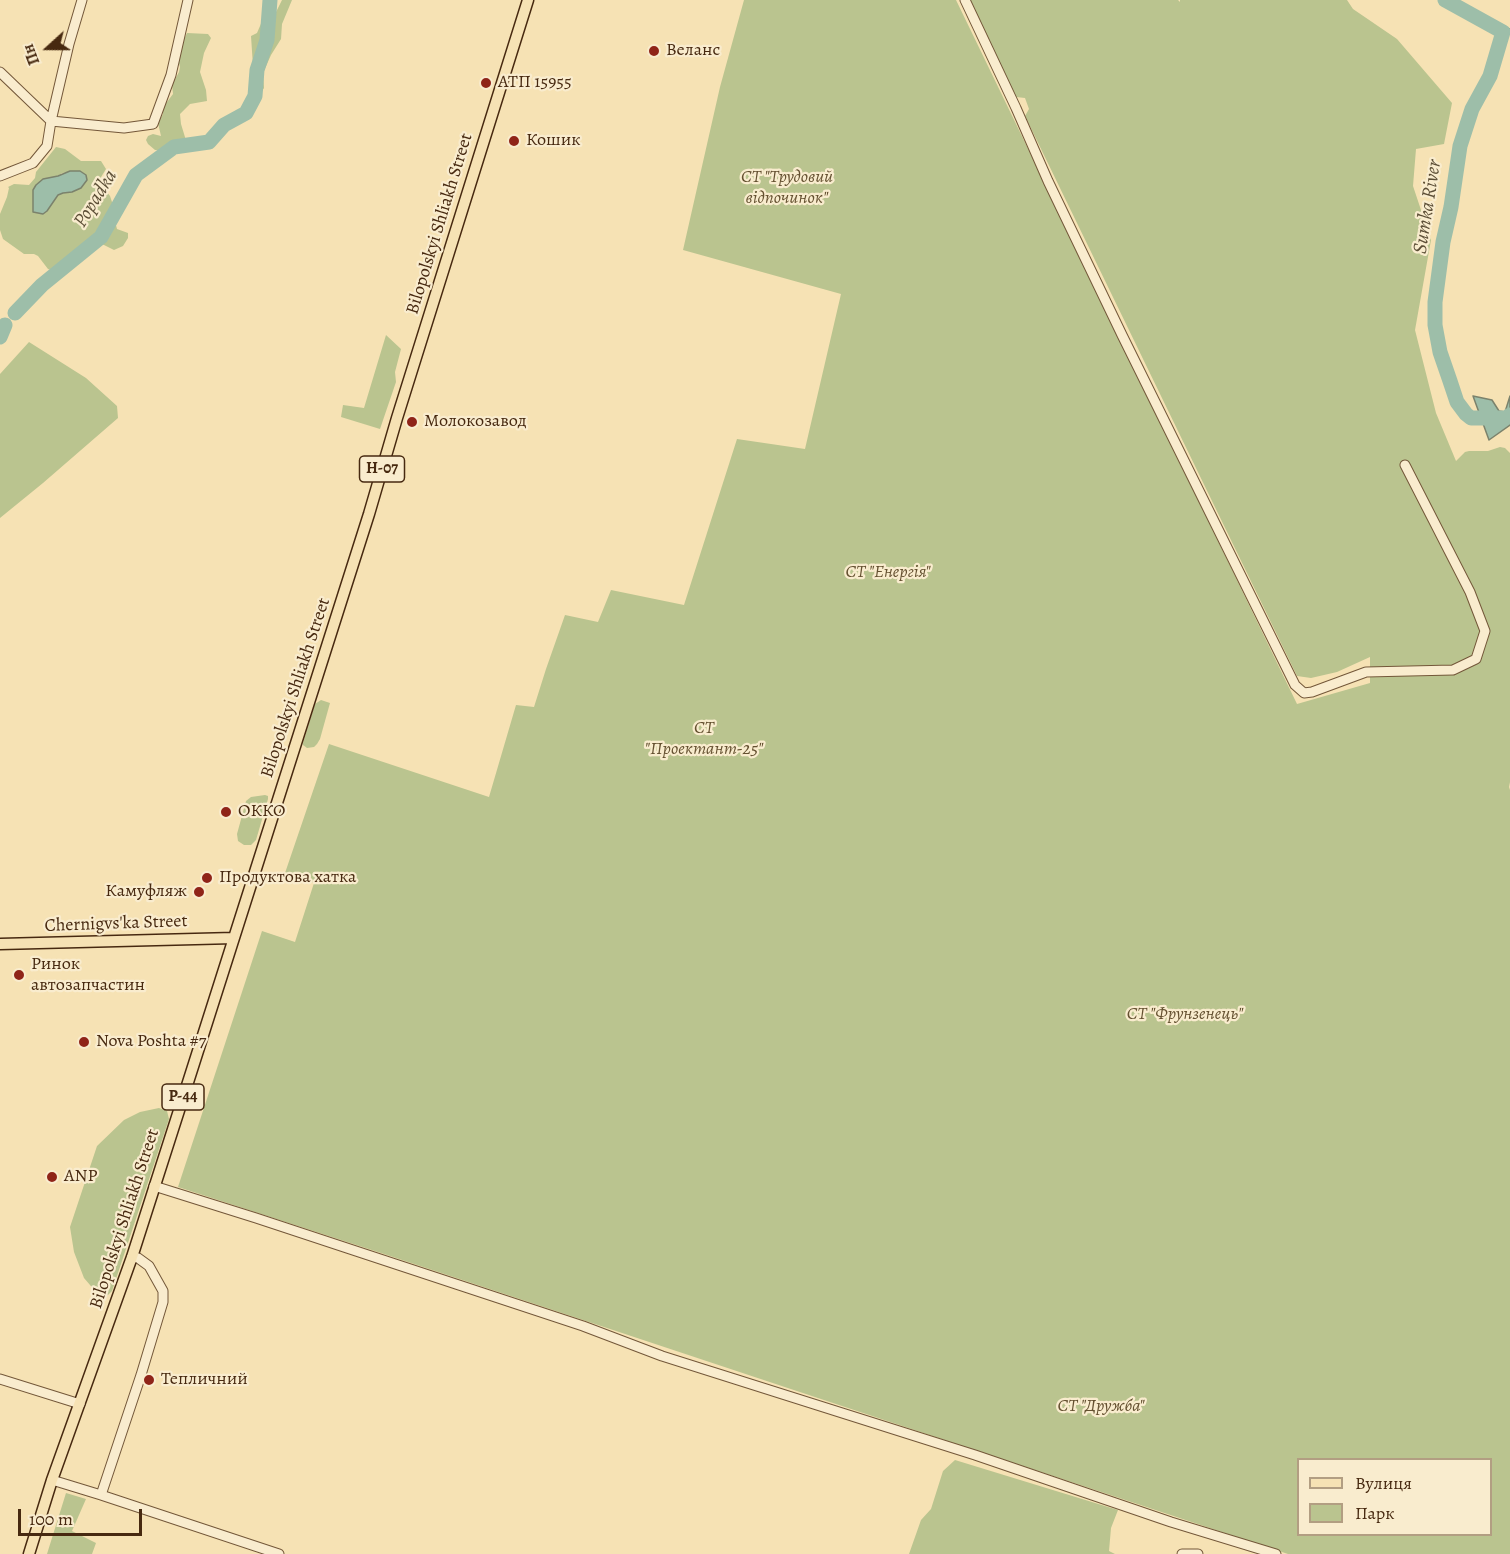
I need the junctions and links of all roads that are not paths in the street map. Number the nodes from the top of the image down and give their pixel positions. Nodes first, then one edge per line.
1 (82, 0) edge
2 (188, 0) edge
3 (528, 0) edge
4 (965, 0) edge
5 (0, 72) edge
6 (51, 122) junction
7 (0, 176) edge
8 (1405, 465) dead end
9 (234, 938) junction
10 (0, 944) edge
11 (154, 1186) junction
12 (132, 1257) junction
13 (0, 1379) edge
14 (80, 1404) junction
15 (52, 1480) junction
16 (101, 1495) junction
17 (29, 1554) edge
18 (279, 1554) edge
19 (1182, 1554) edge
20 (1198, 1554) edge
21 (1276, 1554) edge

1 - 6 street
2 - 6 street
3 - 9 main road, Bilopolskyi Shliakh Street / Н-07
4 - 8 street
5 - 6 street
6 - 7 street
9 - 10 main road, Chernigvs'ka Street
9 - 11 main road, Bilopolskyi Shliakh Street / Р-44
11 - 12 main road, Bilopolskyi Shliakh Street / Р-44
11 - 21 street
12 - 14 main road, Bilopolskyi Shliakh Street / Р-44
12 - 16 street
13 - 14 street
14 - 15 main road, Bilopolskyi Shliakh Street / Р-44
15 - 16 street
15 - 17 main road, Bilopolskyi Shliakh Street / Р-44
16 - 18 street
19 - 20 street

